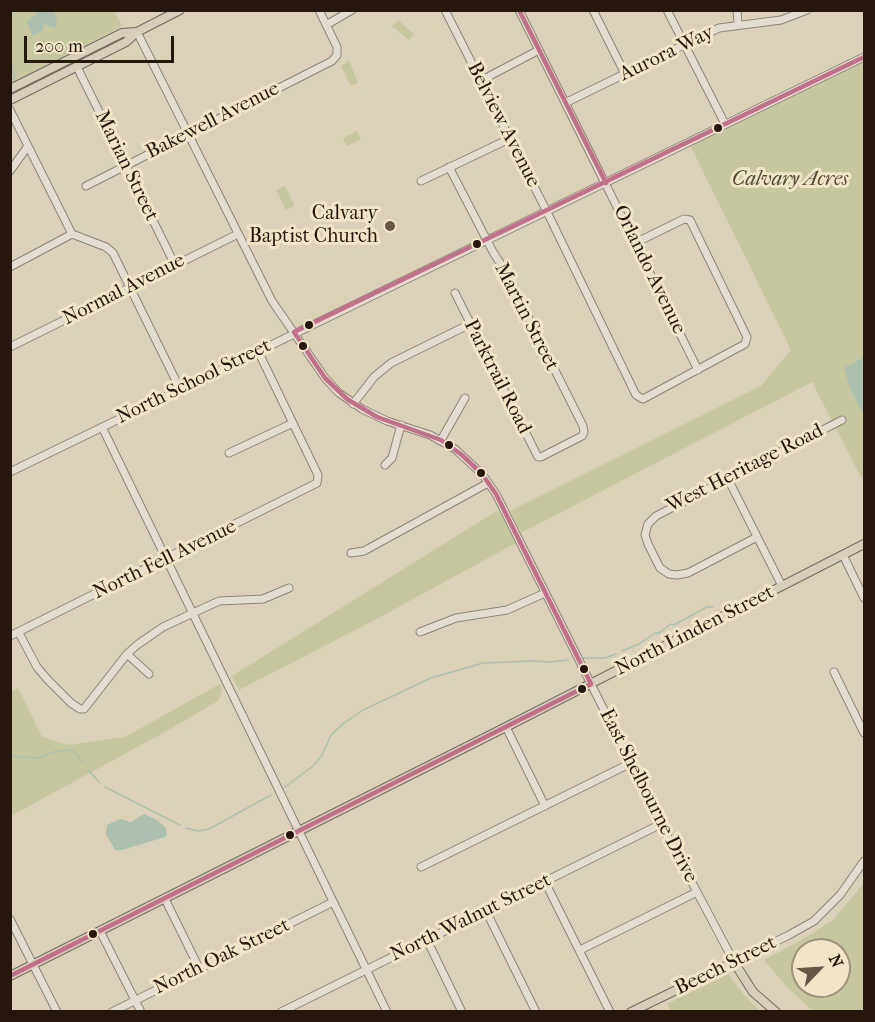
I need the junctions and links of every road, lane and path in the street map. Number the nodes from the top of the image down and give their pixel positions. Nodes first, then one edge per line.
1 (180, 10) edge
2 (319, 10) edge
3 (352, 10) edge
4 (445, 10) edge
5 (519, 10) edge
6 (593, 10) edge
7 (667, 10) edge
8 (736, 10) edge
9 (807, 10) edge
10 (738, 24) junction
11 (326, 25) junction
12 (137, 32) junction
13 (684, 45) junction
14 (539, 50) junction
15 (864, 57) edge
16 (77, 67) junction
17 (625, 74) junction
18 (480, 81) junction
19 (10, 89) edge
20 (10, 100) edge
21 (565, 102) junction
22 (10, 110) edge
23 (724, 124) junction
24 (188, 134) junction
25 (509, 139) junction
26 (28, 146) junction
27 (126, 166) junction
28 (449, 168) junction
29 (10, 171) edge
30 (420, 181) dead end
31 (606, 183) junction
32 (86, 186) dead end
33 (547, 212) junction
34 (72, 234) junction
35 (238, 234) junction
36 (487, 240) junction
37 (635, 243) junction
38 (175, 265) junction
39 (10, 267) edge
40 (130, 288) junction
41 (455, 293) dead end
42 (470, 324) junction
43 (294, 332) junction
44 (10, 347) edge
45 (258, 351) junction
46 (698, 370) junction
47 (180, 389) junction
48 (465, 398) dead end
49 (353, 404) junction
50 (842, 420) dead end
51 (293, 423) junction
52 (401, 425) junction
53 (102, 427) junction
54 (441, 440) junction
55 (229, 453) dead end
56 (542, 457) joint
57 (385, 465) dead end
58 (10, 472) edge
59 (728, 479) junction
60 (488, 483) junction
61 (758, 537) junction
62 (864, 544) edge
63 (351, 553) dead end
64 (843, 555) junction
65 (166, 560) junction
66 (782, 586) junction
67 (289, 588) dead end
68 (545, 593) junction
69 (864, 598) edge
70 (192, 612) junction
71 (420, 632) dead end
72 (13, 635) edge
73 (127, 654) junction
74 (834, 672) dead end
75 (149, 674) dead end
76 (591, 684) junction
77 (506, 727) junction
78 (864, 733) edge
79 (631, 763) junction
80 (545, 806) junction
81 (661, 824) junction
82 (298, 832) junction
83 (864, 861) edge
84 (421, 867) dead end
85 (545, 882) junction
86 (698, 892) junction
87 (165, 899) junction
88 (333, 902) junction
89 (486, 911) junction
90 (10, 919) edge
91 (100, 932) junction
92 (427, 940) junction
93 (580, 951) junction
94 (734, 962) junction
95 (34, 965) junction
96 (200, 968) junction
97 (366, 970) junction
98 (10, 976) edge
99 (135, 1000) junction
100 (57, 1011) edge
101 (112, 1011) edge
102 (141, 1011) edge
103 (281, 1011) edge
104 (387, 1011) edge
105 (462, 1011) edge
106 (536, 1011) edge
107 (610, 1011) edge
108 (631, 1011) edge
109 (776, 1011) edge

1 - 12 main road
2 - 11 street
3 - 11 street
4 - 18 street, Belview Avenue
5 - 14 street, Orlando Avenue
6 - 17 street
7 - 13 street
8 - 10 street
9 - 10 street, Aurora Way
10 - 13 street, Aurora Way
11 - 24 street, Bakewell Avenue
12 - 16 main road
12 - 19 main road
12 - 24 street, East Shelbourne Drive
13 - 17 street, Aurora Way
13 - 23 street
14 - 18 street
14 - 21 street, Orlando Avenue
15 - 23 street, North School Street
16 - 20 main road
16 - 27 street, Marian Street
17 - 21 street, Aurora Way
18 - 25 street, Belview Avenue
21 - 31 street, Orlando Avenue
22 - 26 street
23 - 31 street, North School Street
24 - 27 street, Bakewell Avenue
24 - 35 street, East Shelbourne Drive
25 - 28 street
25 - 33 street, Belview Avenue
26 - 29 street
26 - 34 street
27 - 32 street, Bakewell Avenue
27 - 38 street, Marian Street
28 - 30 street
28 - 36 street, Martin Street
31 - 33 street, North School Street
31 - 37 street, Orlando Avenue
33 - 36 street, North School Street
33 - 46 street, Belview Avenue
34 - 39 street
34 - 40 street
35 - 38 street, Normal Avenue
35 - 43 street, East Shelbourne Drive
36 - 43 street, North School Street
36 - 56 street, Martin Street
37 - 46 street, Orlando Avenue
37 - 46 street
38 - 40 street, Normal Avenue
40 - 44 street, Normal Avenue
40 - 47 street
41 - 42 street, Parktrail Road
42 - 49 street
42 - 56 street, Parktrail Road
43 - 45 street, North School Street
43 - 49 street, East Shelbourne Drive
45 - 47 street, North School Street
45 - 51 street
47 - 53 street, North School Street
48 - 54 street
49 - 52 street, East Shelbourne Drive
50 - 59 street, West Heritage Road
51 - 55 street
51 - 65 street, North Fell Avenue
52 - 54 street, East Shelbourne Drive
52 - 57 street
53 - 58 street, North School Street
53 - 65 street
54 - 60 street, East Shelbourne Drive
59 - 61 street
59 - 61 street, West Heritage Road
60 - 63 street
60 - 68 street, East Shelbourne Drive
61 - 66 street
62 - 64 main road, North Linden Street
64 - 66 main road, North Linden Street
64 - 69 street
65 - 70 street
65 - 72 street, North Fell Avenue
66 - 76 main road, North Linden Street
67 - 70 street
68 - 71 street
68 - 76 street, East Shelbourne Drive
70 - 73 street
70 - 82 street
72 - 73 street
73 - 75 street
74 - 78 street
76 - 77 main road, North Linden Street
76 - 79 street, East Shelbourne Drive
77 - 80 street
77 - 82 main road, North Linden Street
79 - 80 street
79 - 81 street, East Shelbourne Drive
80 - 84 street
81 - 85 street, North Walnut Street
81 - 86 street, East Shelbourne Drive
82 - 87 main road, North Linden Street
82 - 88 street
83 - 94 street, Beech Street
85 - 89 street, North Walnut Street
85 - 93 street
86 - 93 street
86 - 94 street, East Shelbourne Drive
87 - 91 main road, North Linden Street
87 - 96 street
88 - 96 street, North Oak Street
88 - 97 street
89 - 92 street, North Walnut Street
89 - 106 street
90 - 95 street
91 - 95 main road, North Linden Street
91 - 99 street
92 - 97 street, North Walnut Street
92 - 105 street
93 - 107 street
94 - 108 main road, Beech Street
94 - 109 main road
95 - 98 main road, North Linden Street
95 - 100 street
96 - 99 street, North Oak Street
97 - 103 street, North Walnut Street
97 - 104 street
99 - 101 street, North Oak Street
99 - 102 street

